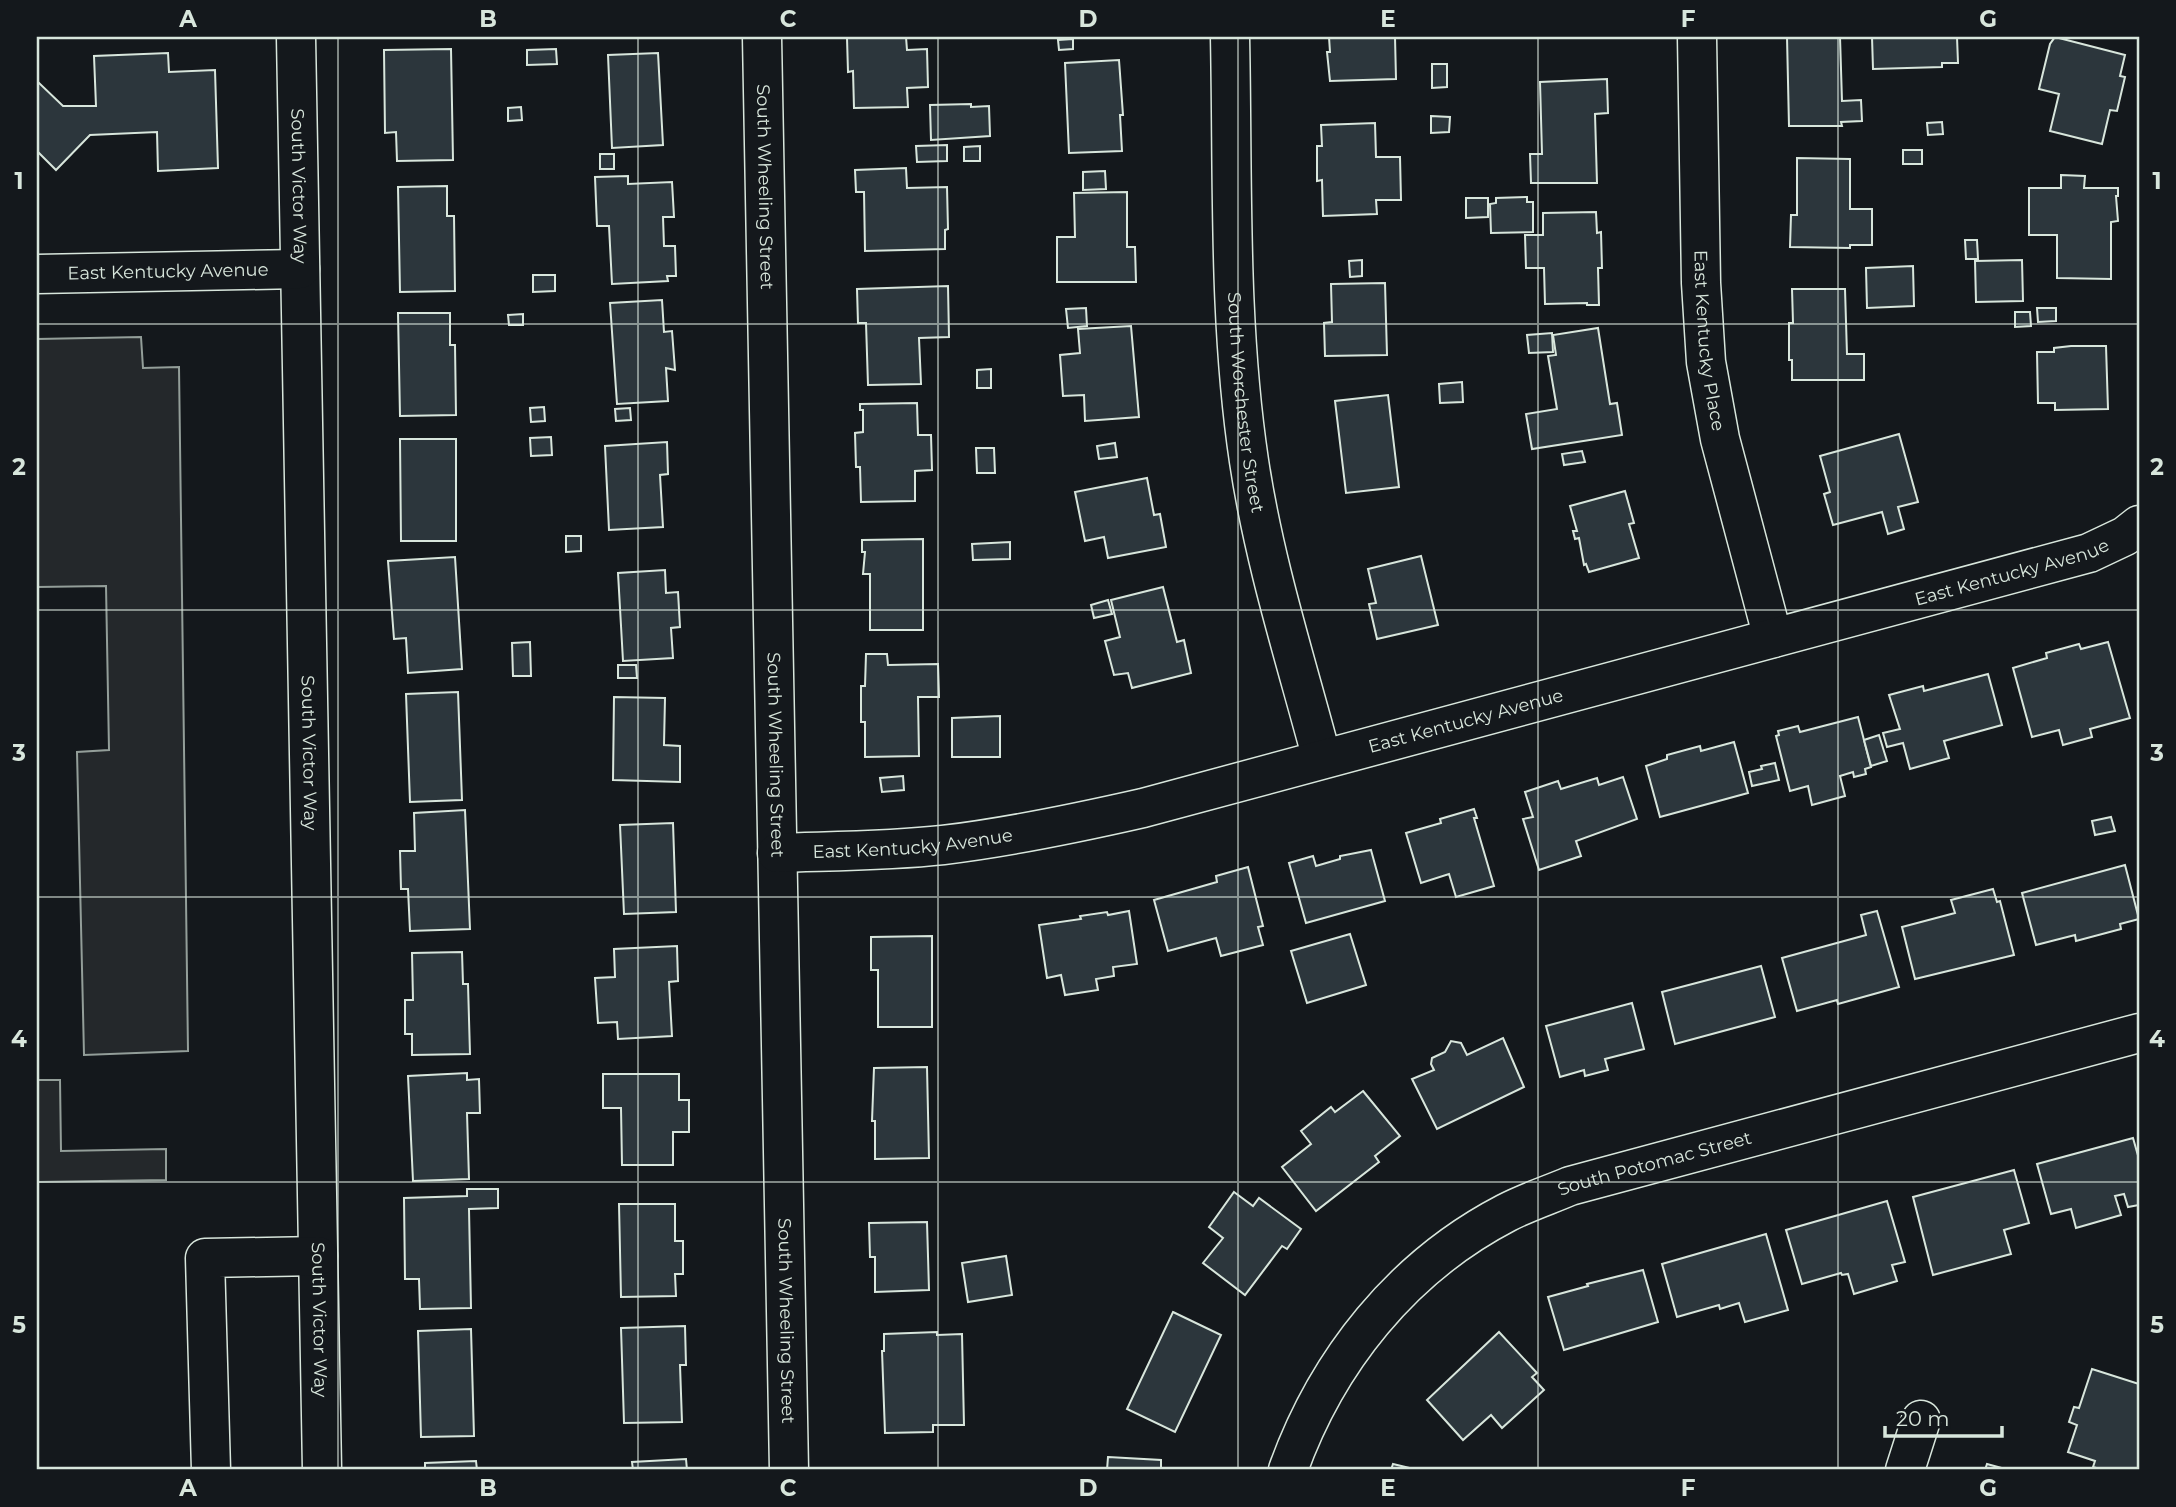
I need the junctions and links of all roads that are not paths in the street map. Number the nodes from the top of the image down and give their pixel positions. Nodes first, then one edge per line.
1 (296, 37) edge
2 (762, 37) edge
3 (1230, 37) edge
4 (1697, 37) edge
5 (300, 269) junction
6 (37, 274) edge
7 (2139, 525) edge
8 (1773, 638) junction
9 (1322, 760) junction
10 (777, 853) junction
11 (2139, 1033) edge
12 (318, 1256) junction
13 (1921, 1420) dead end
14 (211, 1470) edge
15 (322, 1470) edge
16 (789, 1470) edge
17 (1288, 1470) edge
18 (1905, 1470) edge

1 - 5 street, South Victor Way
2 - 10 street, South Wheeling Street
3 - 9 street, South Worchester Street
4 - 8 street, East Kentucky Place
5 - 6 street, East Kentucky Avenue
5 - 12 street, South Victor Way
7 - 8 street, East Kentucky Avenue
8 - 9 street, East Kentucky Avenue
9 - 10 street, East Kentucky Avenue
10 - 16 street, South Wheeling Street
11 - 17 street, South Potomac Street
12 - 14 street
12 - 15 street, South Victor Way
13 - 18 street

